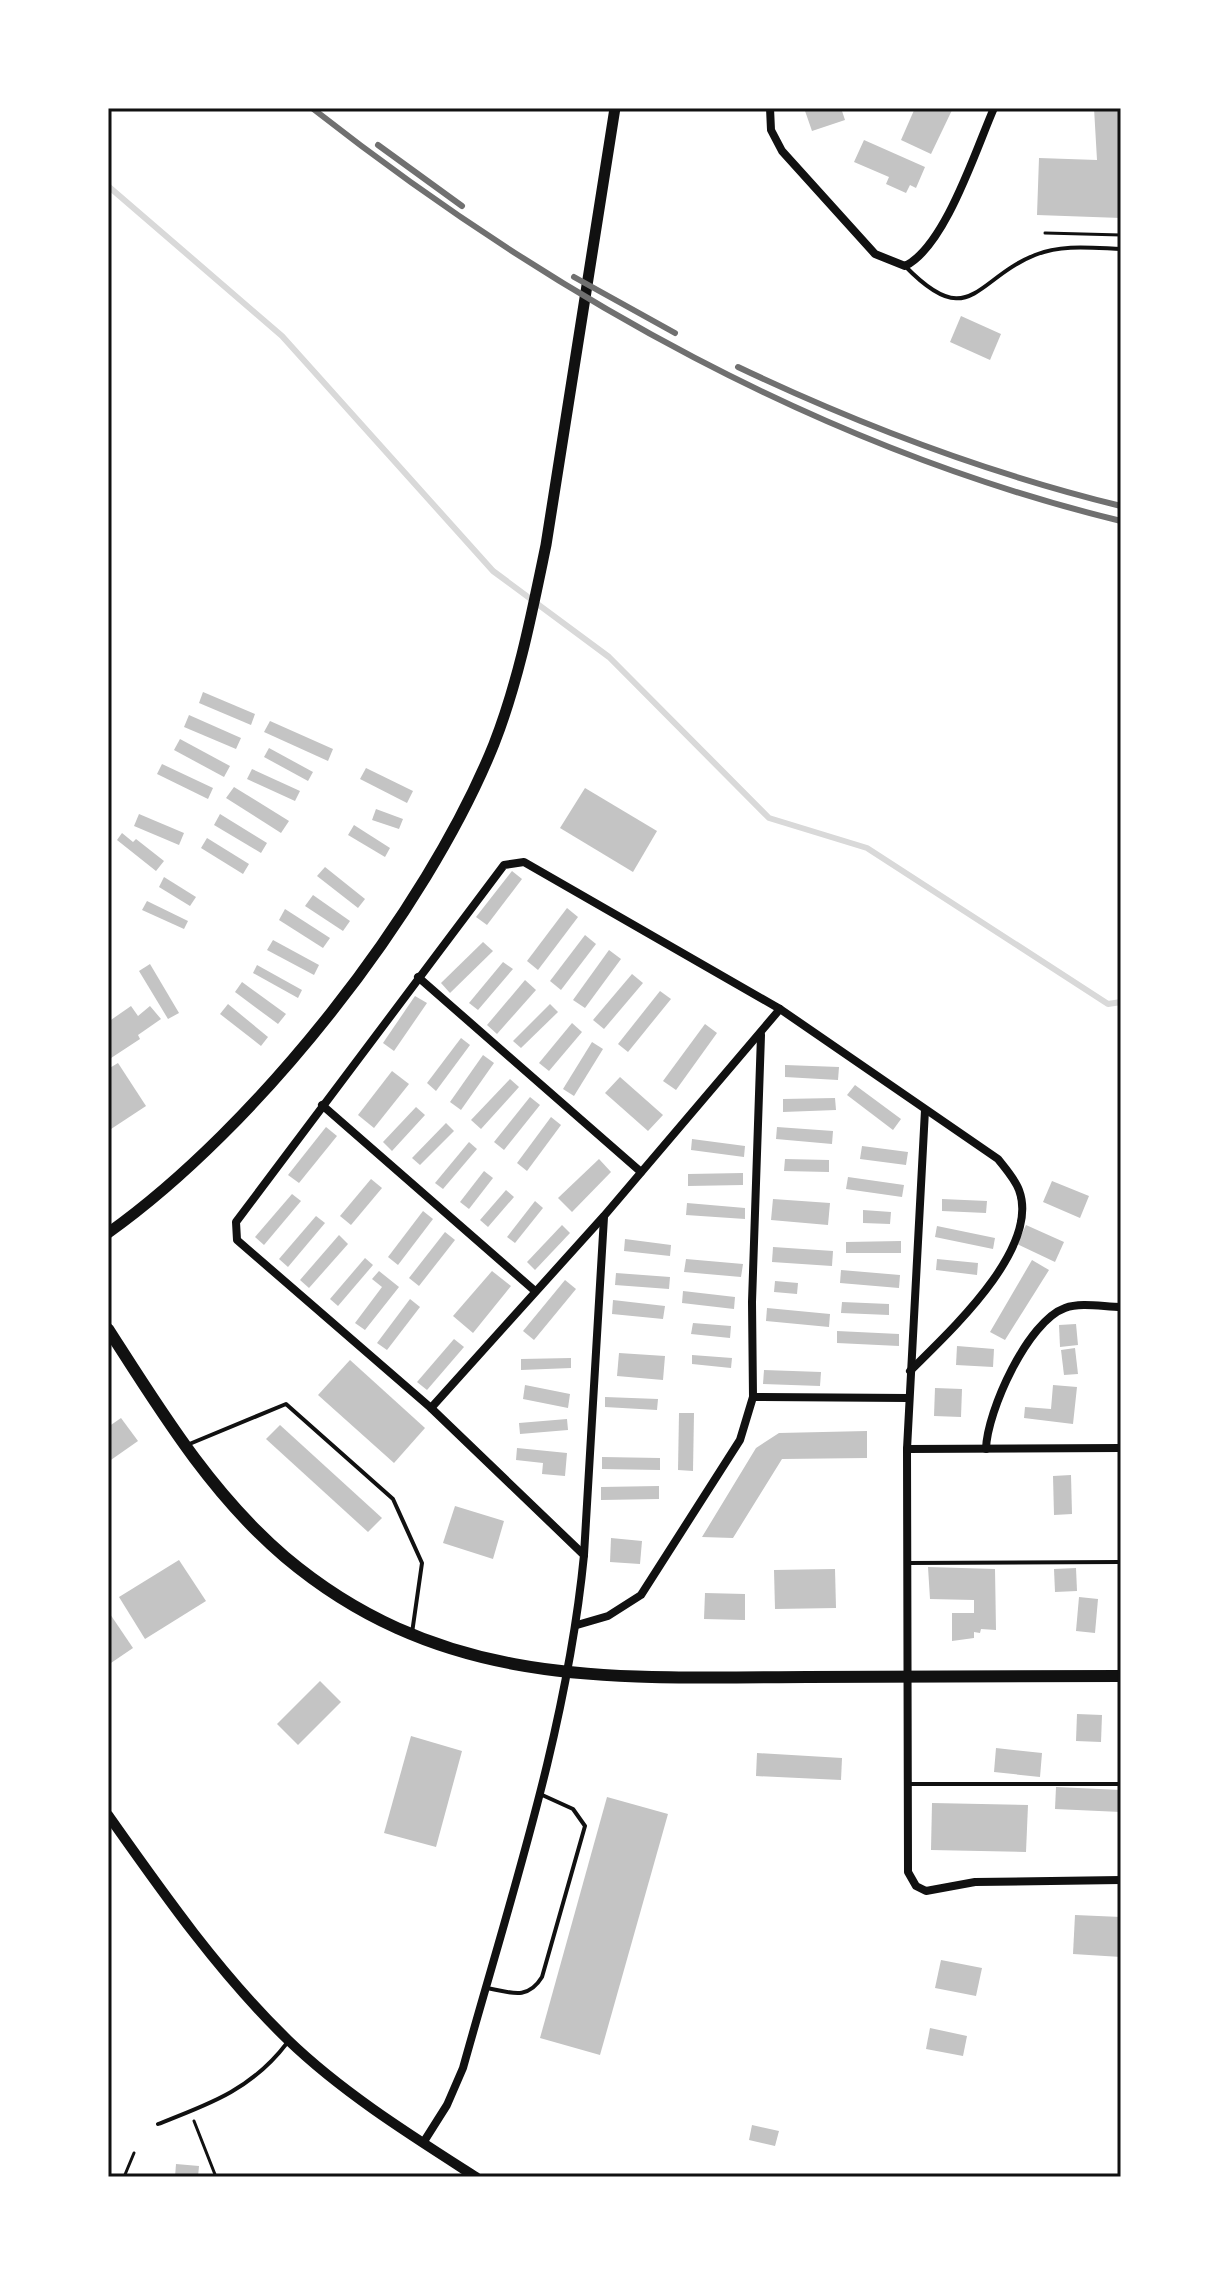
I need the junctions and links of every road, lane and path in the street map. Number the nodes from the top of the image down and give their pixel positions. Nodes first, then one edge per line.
1 (615, 108) edge
2 (770, 108) edge
3 (994, 108) edge
4 (1045, 233) dead end
5 (1121, 235) edge
6 (1121, 249) edge
7 (905, 266) junction
8 (418, 977) junction
9 (780, 1009) junction
10 (761, 1035) junction
11 (322, 1105) junction
12 (925, 1110) junction
13 (641, 1172) junction
14 (604, 1216) junction
15 (108, 1233) edge
16 (535, 1291) junction
17 (1121, 1307) edge
18 (108, 1329) edge
19 (910, 1371) junction
20 (753, 1397) junction
21 (908, 1398) junction
22 (431, 1408) junction
23 (186, 1446) junction
24 (1121, 1448) edge
25 (907, 1449) junction
26 (986, 1449) junction
27 (584, 1555) junction
28 (1121, 1562) edge
29 (907, 1563) junction
30 (577, 1625) junction
31 (412, 1635) junction
32 (564, 1673) junction
33 (908, 1676) junction
34 (1121, 1676) edge
35 (908, 1784) junction
36 (1121, 1784) edge
37 (540, 1794) junction
38 (108, 1815) edge
39 (1121, 1880) edge
40 (485, 1988) junction
41 (289, 2041) junction
42 (190, 2112) junction
43 (158, 2124) dead end
44 (423, 2143) junction
45 (134, 2153) dead end
46 (124, 2177) edge
47 (216, 2177) edge
48 (476, 2177) edge

1 - 15 main road
2 - 7 street
3 - 7 street
4 - 5 path
6 - 7 lane
8 - 9 street
8 - 11 street
8 - 13 street
9 - 10 street
9 - 12 street
10 - 13 street
10 - 20 street
11 - 16 street
11 - 22 street
12 - 19 street
12 - 19 street
13 - 14 street
14 - 16 street
14 - 27 street
16 - 22 street
17 - 26 street
18 - 23 main road
19 - 21 street
20 - 21 street
20 - 30 street
21 - 25 street
22 - 27 street
23 - 31 main road
23 - 31 lane
24 - 26 street
25 - 26 street
25 - 29 street
27 - 30 street
28 - 29 lane
29 - 33 street
30 - 32 street
31 - 32 main road
32 - 33 main road
32 - 37 street
33 - 34 main road
33 - 35 street
35 - 36 lane
35 - 39 street
37 - 40 street
37 - 40 lane
38 - 41 street
40 - 44 street
41 - 42 lane
41 - 44 street
42 - 43 lane
42 - 47 path
44 - 48 street
45 - 46 path

